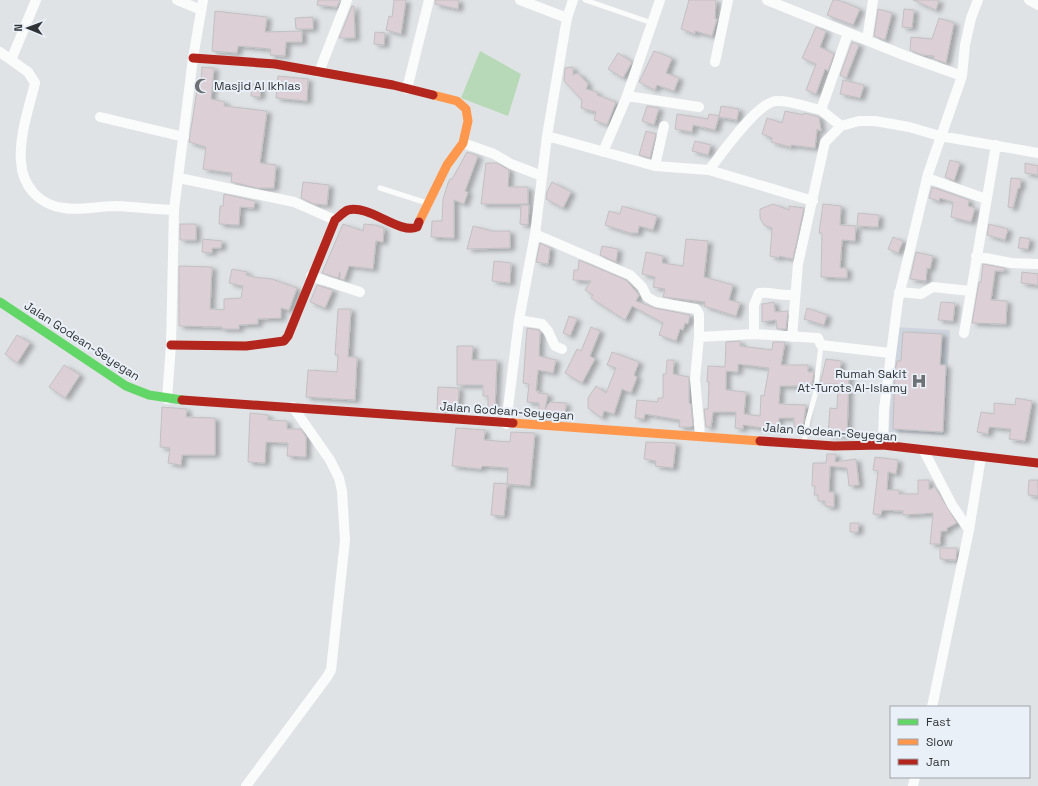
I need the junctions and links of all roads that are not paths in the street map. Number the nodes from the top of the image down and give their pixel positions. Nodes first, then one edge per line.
1 (36, 0) edge
2 (178, 0) edge
3 (347, 0) edge
4 (429, 0) edge
5 (520, 0) edge
6 (573, 0) edge
7 (585, 0) edge
8 (660, 0) edge
9 (728, 0) edge
10 (873, 0) edge
11 (978, 0) edge
12 (1029, 0) edge
13 (774, 1) edge
14 (202, 5) edge
15 (1038, 5) edge
16 (567, 18) junction
17 (652, 23) junction
18 (848, 33) junction
19 (867, 40) junction
20 (0, 52) edge
21 (193, 58) junction
22 (12, 60) junction
23 (715, 62) dead end
24 (319, 72) junction
25 (962, 76) junction
26 (407, 89) junction
27 (627, 96) junction
28 (699, 107) dead end
29 (821, 110) junction
30 (100, 117) dead end
31 (664, 126) dead end
32 (841, 126) junction
33 (547, 136) junction
34 (940, 136) junction
35 (184, 138) junction
36 (463, 143) junction
37 (996, 145) junction
38 (603, 152) junction
39 (1038, 153) edge
40 (654, 166) junction
41 (709, 170) junction
42 (542, 176) junction
43 (179, 178) junction
44 (927, 178) junction
45 (380, 188) dead end
46 (986, 199) junction
47 (813, 201) junction
48 (428, 203) junction
49 (174, 210) junction
50 (335, 220) junction
51 (535, 234) junction
52 (976, 256) junction
53 (1038, 264) edge
54 (311, 276) junction
55 (970, 291) junction
56 (360, 292) dead end
57 (899, 292) junction
58 (795, 294) junction
59 (0, 302) edge
60 (519, 320) junction
61 (964, 333) dead end
62 (754, 334) junction
63 (699, 337) junction
64 (792, 337) junction
65 (171, 345) junction
66 (821, 345) junction
67 (562, 349) dead end
68 (890, 354) junction
69 (167, 399) junction
70 (293, 407) junction
71 (506, 424) junction
72 (700, 436) junction
73 (804, 443) junction
74 (883, 445) junction
75 (924, 451) junction
76 (981, 457) junction
77 (1038, 463) edge
78 (970, 530) junction
79 (932, 706) edge
80 (246, 786) edge

1 - 22 street
2 - 14 street
3 - 24 street
4 - 26 street
5 - 16 street
6 - 16 street
7 - 17 lane
8 - 17 street
9 - 23 street
10 - 19 street
11 - 25 street
12 - 15 street
13 - 18 street
14 - 21 street
16 - 33 street
17 - 27 street
18 - 19 street
18 - 29 street
19 - 25 street
20 - 22 street
21 - 24 main road
21 - 35 street
22 - 49 street
24 - 26 main road
25 - 34 street
26 - 36 main road
27 - 28 street
27 - 38 street
29 - 32 street
29 - 41 street
30 - 35 street
31 - 40 street
32 - 34 street
32 - 47 street
33 - 38 street
33 - 42 street
34 - 37 street
34 - 44 street
35 - 43 street
36 - 42 street
36 - 48 main road
37 - 39 street
37 - 46 street
38 - 40 street
40 - 41 street
41 - 47 street
42 - 51 street
43 - 49 street
43 - 50 street
44 - 46 street
44 - 57 street
45 - 48 lane
46 - 52 street
47 - 58 street
48 - 50 main road
49 - 65 street
50 - 54 main road
51 - 60 street
51 - 63 street
52 - 53 street
52 - 55 street
54 - 56 street
54 - 65 main road
55 - 57 street
55 - 61 street
57 - 68 street
58 - 62 street
58 - 64 street
59 - 69 main road, Jalan Godean-Seyegan
60 - 67 street
60 - 71 street
62 - 63 street
62 - 64 street
63 - 72 street
64 - 66 street
65 - 69 street
66 - 68 street
66 - 73 lane
68 - 74 street
69 - 70 main road, Jalan Godean-Seyegan
70 - 71 main road, Jalan Godean-Seyegan
70 - 80 street
71 - 72 main road, Jalan Godean-Seyegan
72 - 73 main road, Jalan Godean-Seyegan
73 - 74 main road, Jalan Godean-Seyegan
74 - 75 main road, Jalan Godean-Seyegan
75 - 76 main road, Jalan Godean-Seyegan
75 - 78 street
76 - 77 main road, Jalan Godean-Seyegan
76 - 78 street
78 - 79 street

